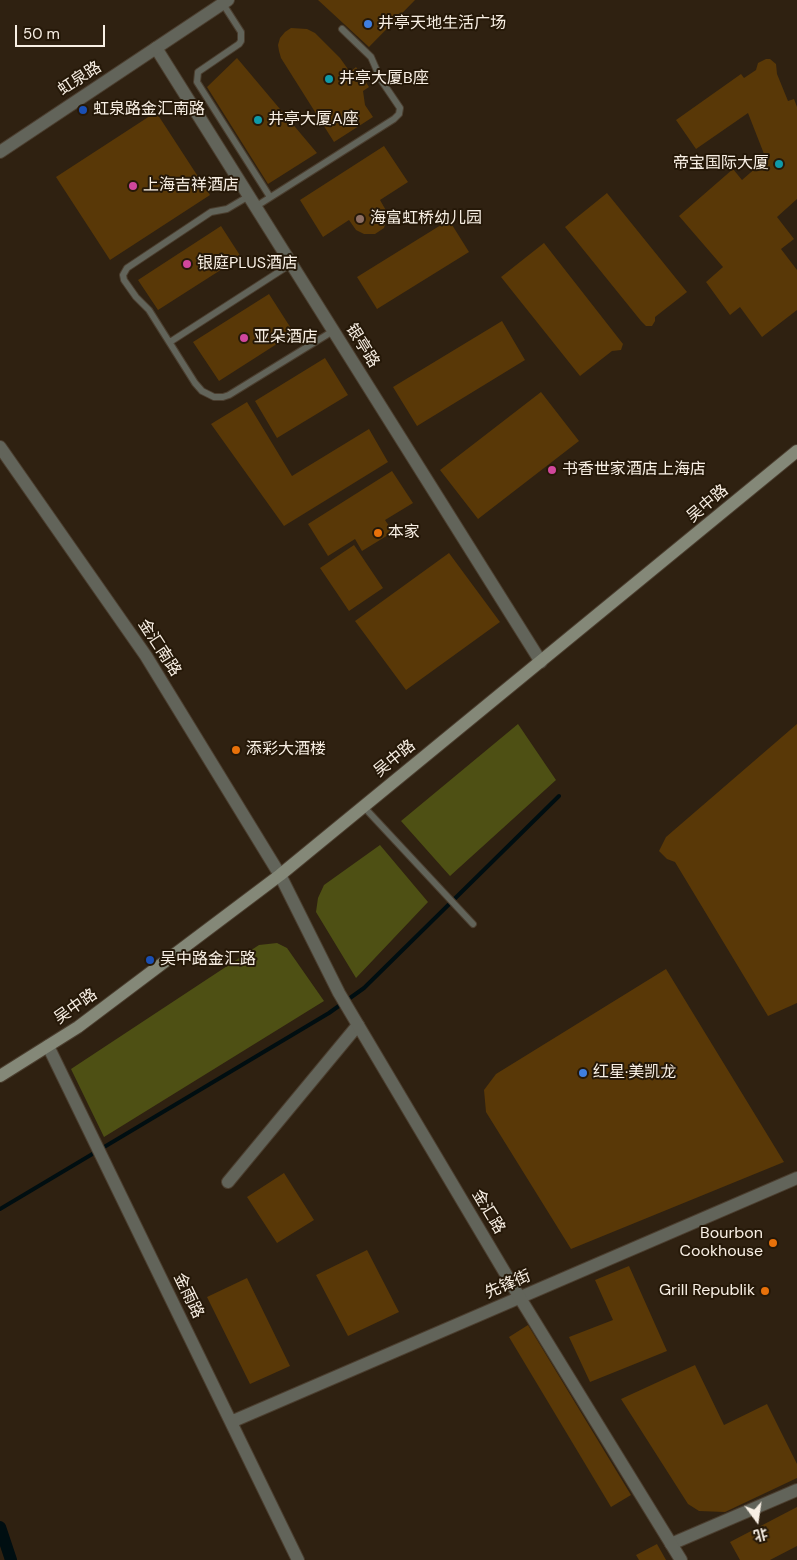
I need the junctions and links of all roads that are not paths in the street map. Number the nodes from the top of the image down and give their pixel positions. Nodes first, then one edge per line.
1 (226, 2) edge
2 (342, 29) dead end
3 (156, 48) junction
4 (0, 152) edge
5 (270, 197) junction
6 (252, 201) junction
7 (291, 264) junction
8 (333, 331) junction
9 (170, 342) junction
10 (0, 447) edge
11 (797, 451) edge
12 (540, 662) junction
13 (364, 806) junction
14 (280, 874) junction
15 (473, 924) dead end
16 (356, 1021) junction
17 (48, 1046) junction
18 (0, 1076) edge
19 (797, 1178) edge
20 (228, 1182) dead end
21 (520, 1298) junction
22 (231, 1422) junction
23 (797, 1490) edge
24 (671, 1544) junction
25 (298, 1560) edge
26 (680, 1560) edge

1 - 3 street, 虹泉路
1 - 5 lane
2 - 5 lane
3 - 4 street, 虹泉路
3 - 6 street, 银亭路
5 - 6 lane
6 - 7 street, 银亭路
6 - 9 lane
7 - 8 street, 银亭路
7 - 9 lane
8 - 9 lane
8 - 12 street, 银亭路
10 - 14 street, 金汇南路
11 - 12 main road, 吴中路
12 - 13 main road, 吴中路
13 - 14 main road, 吴中路
13 - 15 lane
14 - 16 street, 金汇路
14 - 17 main road, 吴中路
16 - 20 street
16 - 21 street, 金汇路
17 - 18 main road, 吴中路
17 - 22 street, 金雨路
19 - 21 street, 先锋街
21 - 22 street, 先锋街
21 - 24 street, 金汇路
22 - 25 street, 金雨路
23 - 24 street
24 - 26 street, 金汇路

